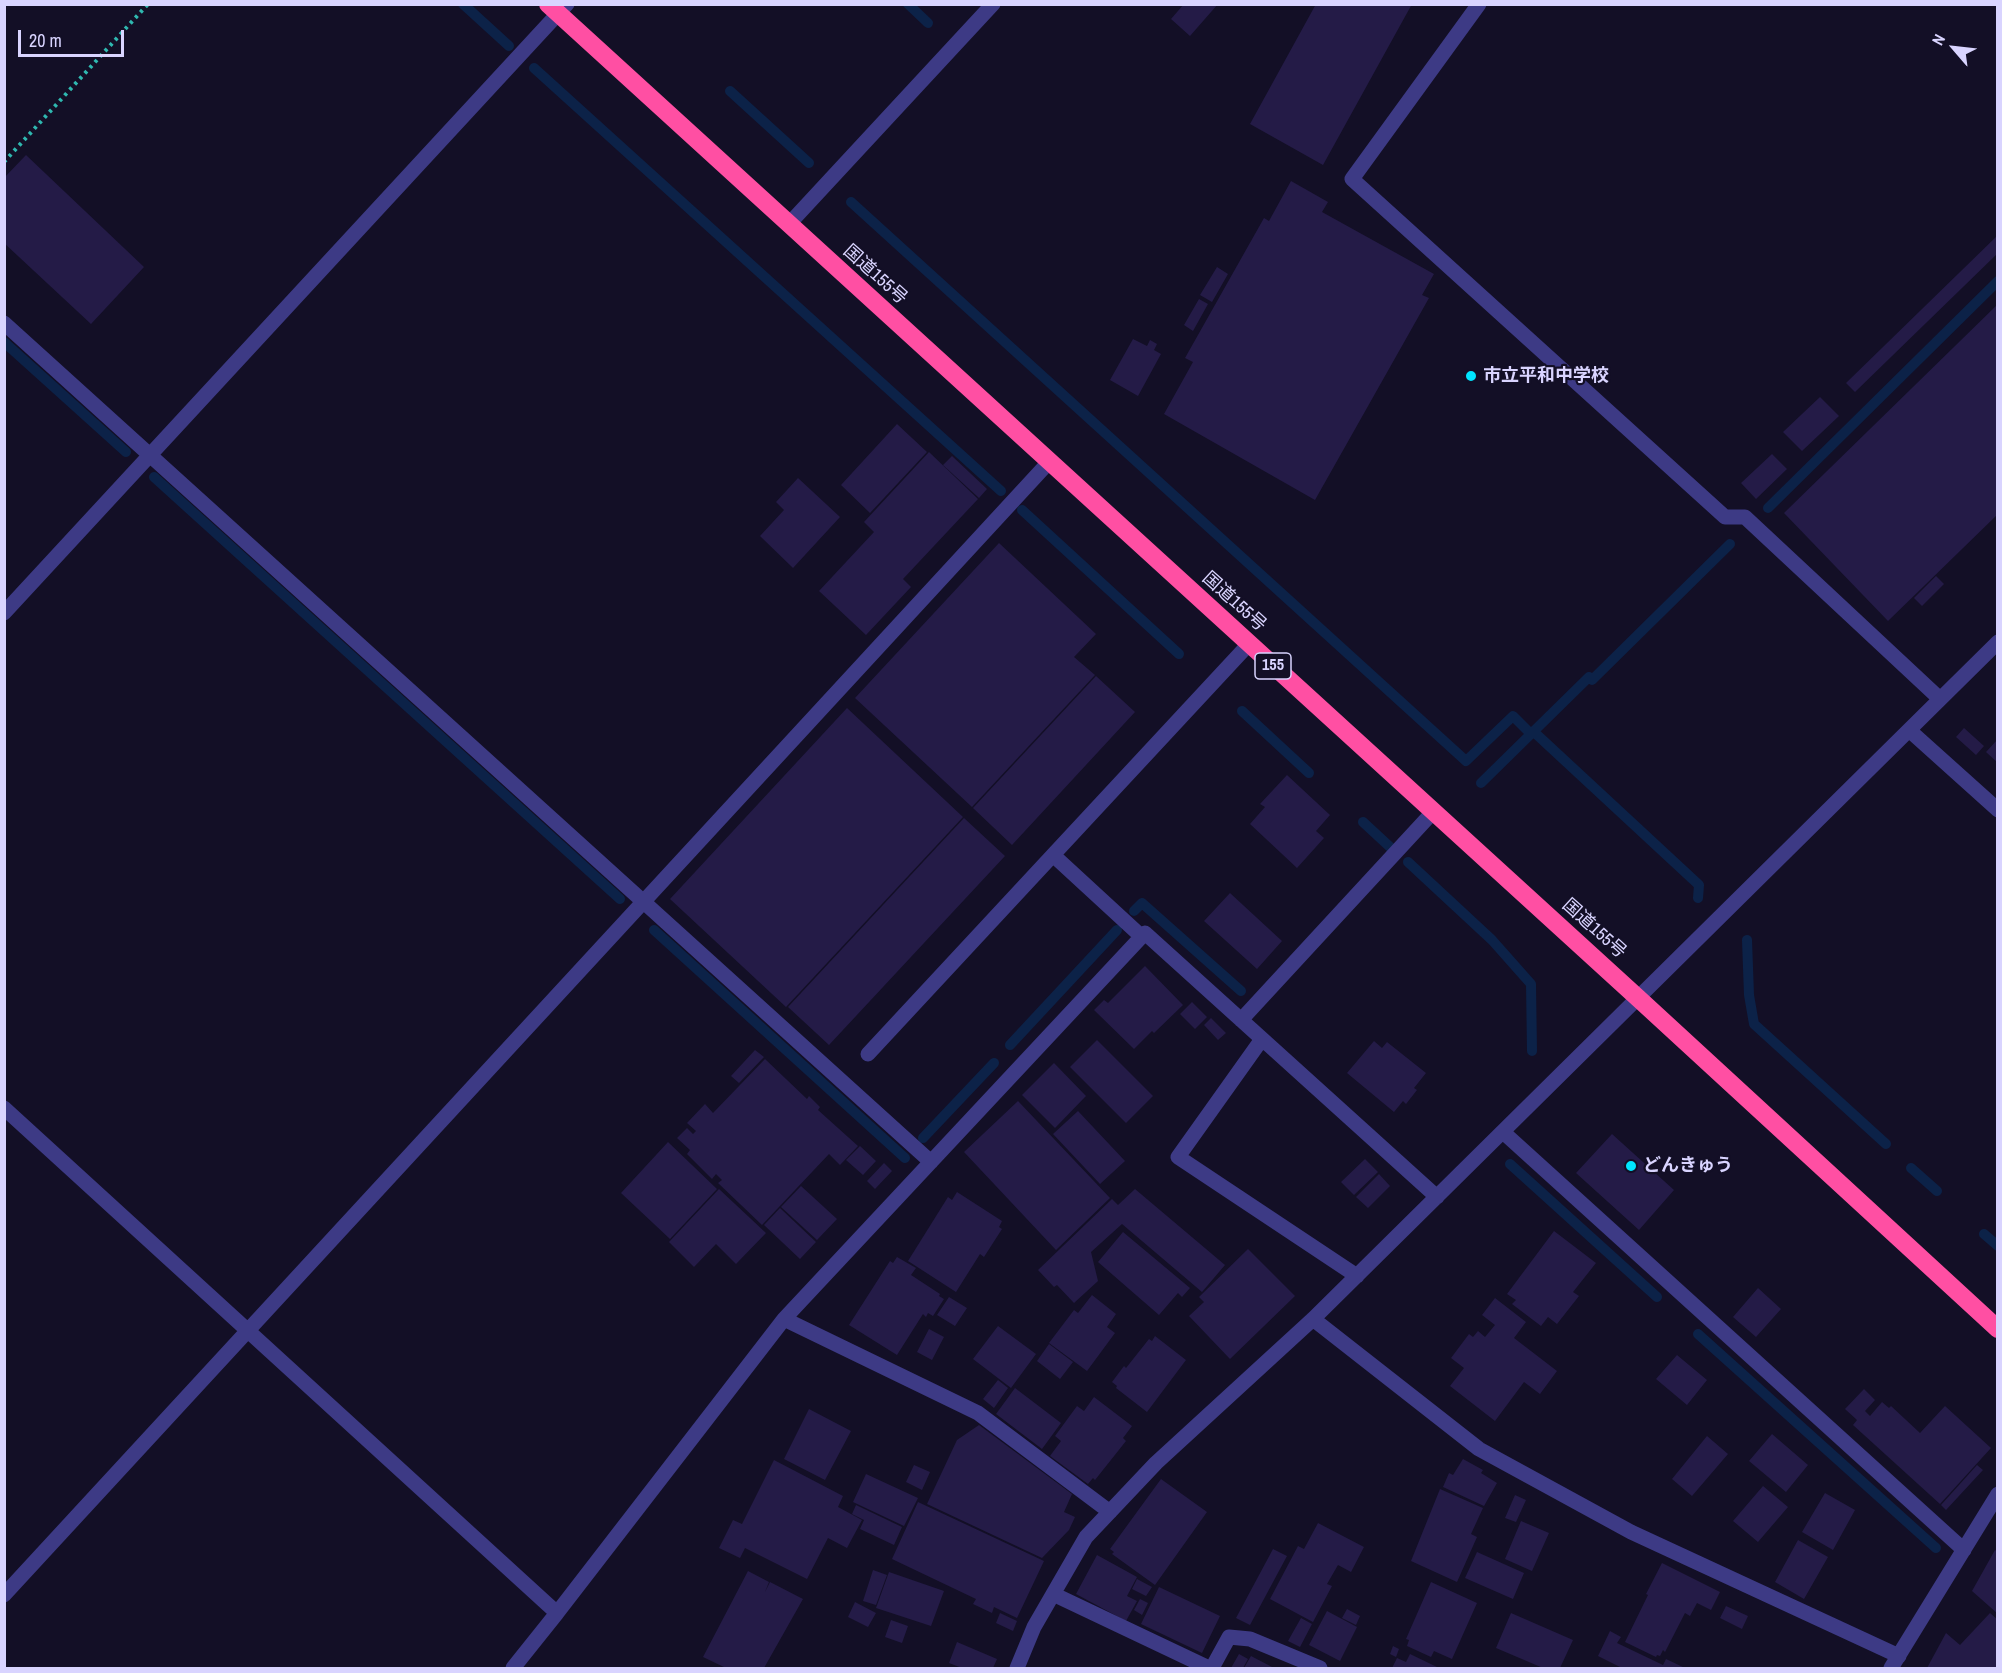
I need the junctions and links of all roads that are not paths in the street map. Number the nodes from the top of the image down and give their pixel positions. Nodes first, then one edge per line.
1 (993, 4) edge
2 (1479, 4) edge
3 (558, 8) edge
4 (789, 224) junction
5 (4, 322) edge
6 (151, 455) junction
7 (1049, 462) junction
8 (4, 613) edge
9 (1998, 642) edge
10 (1249, 644) junction
11 (1940, 699) junction
12 (1909, 730) junction
13 (1998, 810) edge
14 (1434, 812) junction
15 (1053, 855) junction
16 (644, 902) junction
17 (1141, 936) junction
18 (1638, 998) junction
19 (1241, 1020) junction
20 (1262, 1039) junction
21 (868, 1054) dead end
22 (4, 1108) edge
23 (1503, 1132) junction
24 (931, 1162) junction
25 (1437, 1197) junction
26 (1357, 1276) junction
27 (784, 1319) junction
28 (1313, 1319) junction
29 (1998, 1329) edge
30 (248, 1330) junction
31 (1998, 1494) edge
32 (1110, 1512) junction
33 (1964, 1550) junction
34 (1053, 1594) junction
35 (4, 1595) edge
36 (557, 1613) junction
37 (1895, 1662) edge
38 (513, 1668) edge
39 (1017, 1668) edge
40 (1211, 1668) edge
41 (1320, 1668) edge

1 - 4 street
2 - 11 street
3 - 4 highway, 国道155号 / 155
3 - 6 street
4 - 7 highway, 国道155号 / 155
5 - 6 street
6 - 8 street
6 - 16 street
7 - 10 highway, 国道155号 / 155
7 - 16 street
9 - 11 street
10 - 14 highway, 国道155号 / 155
10 - 15 street
11 - 12 street
12 - 13 street
12 - 18 street
14 - 18 highway, 国道155号 / 155
14 - 19 street
15 - 17 street
15 - 21 street
16 - 24 street
16 - 30 street
17 - 19 street
17 - 24 street
18 - 23 street
18 - 29 highway, 国道155号 / 155
19 - 20 street
20 - 25 street
20 - 26 street
22 - 30 street
23 - 25 street
23 - 33 street
24 - 27 street
25 - 26 street
26 - 28 street
27 - 32 street
27 - 36 street
28 - 32 street
28 - 37 street
30 - 35 street
30 - 36 street
31 - 33 street
32 - 34 street
33 - 37 street
34 - 39 street
34 - 40 street
36 - 38 street
40 - 41 street

